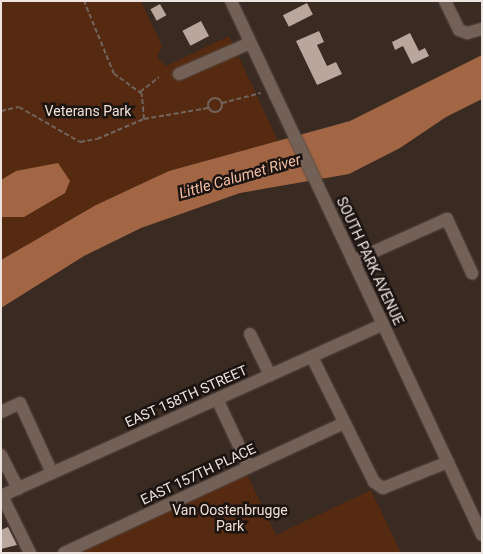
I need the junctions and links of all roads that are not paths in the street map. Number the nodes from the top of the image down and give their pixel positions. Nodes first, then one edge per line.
1 (231, 1) edge
2 (445, 1) edge
3 (482, 29) edge
4 (250, 43) junction
5 (179, 74) dead end
6 (353, 261) junction
7 (472, 273) dead end
8 (383, 324) junction
9 (250, 334) dead end
10 (312, 357) junction
11 (270, 375) junction
12 (217, 399) junction
13 (1, 412) edge
14 (344, 423) junction
15 (1, 455) edge
16 (448, 462) junction
17 (249, 467) junction
18 (52, 473) junction
19 (18, 489) junction
20 (2, 496) edge
21 (482, 534) edge
22 (30, 553) edge
23 (64, 553) edge

1 - 4 street, SOUTH PARK AVENUE
2 - 3 street
4 - 5 street
4 - 6 street, SOUTH PARK AVENUE
6 - 7 street
6 - 8 street, SOUTH PARK AVENUE
8 - 10 street, EAST 158TH STREET
8 - 16 street, SOUTH PARK AVENUE
9 - 11 street
10 - 11 street, EAST 158TH STREET
10 - 14 street
11 - 12 street, EAST 158TH STREET
12 - 17 street
12 - 18 street, EAST 158TH STREET
13 - 18 street
14 - 16 street
14 - 17 street, EAST 157TH PLACE
15 - 19 street
16 - 21 street, SOUTH PARK AVENUE
17 - 23 street, EAST 157TH PLACE
18 - 19 street, EAST 158TH STREET
19 - 20 street, EAST 158TH STREET
20 - 22 street

